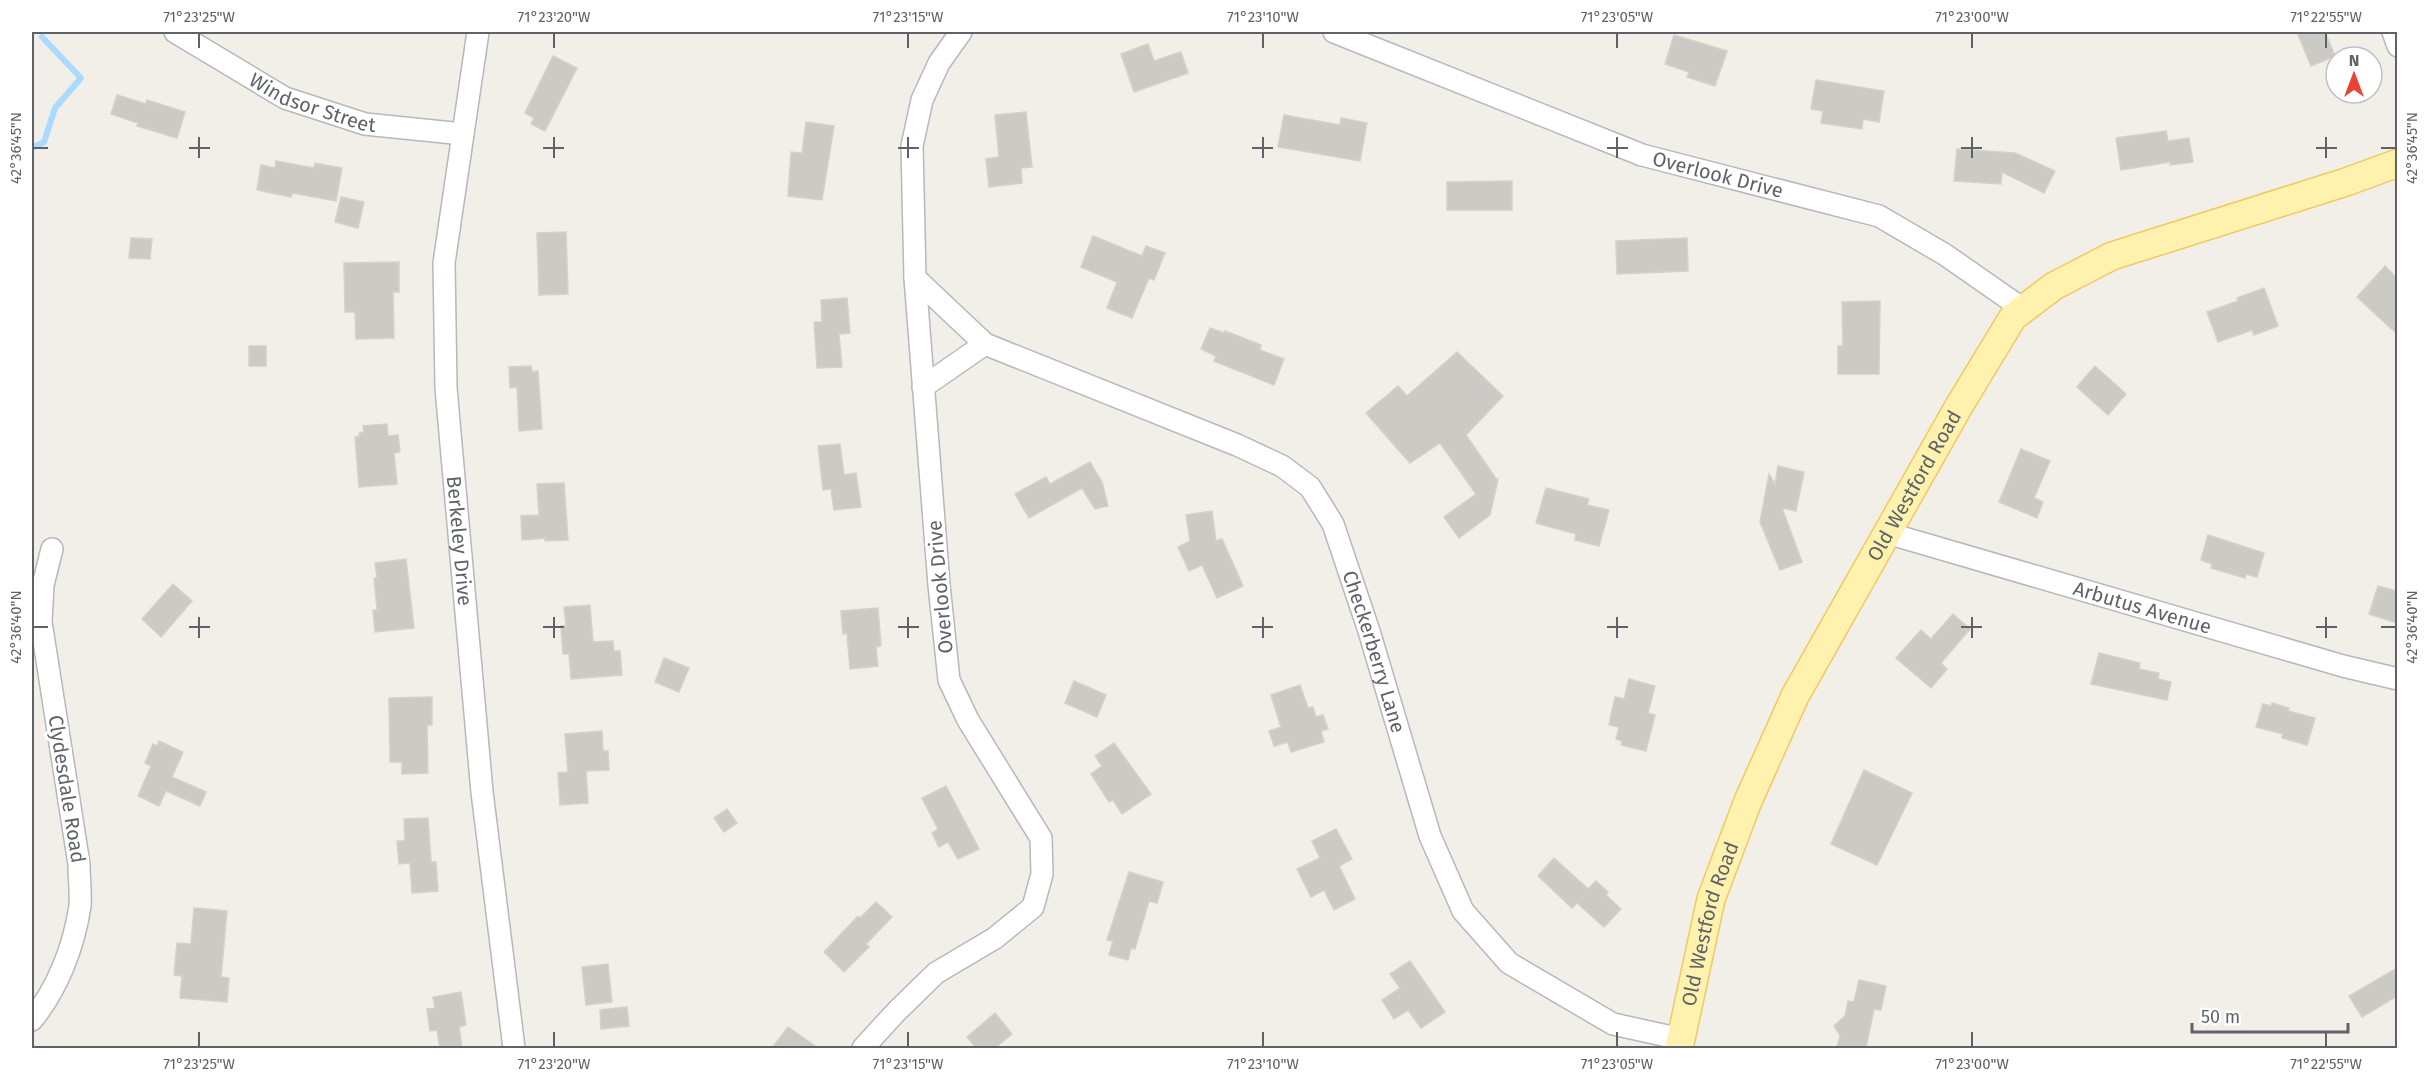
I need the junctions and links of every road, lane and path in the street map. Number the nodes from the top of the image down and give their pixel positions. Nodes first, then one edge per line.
1 (175, 32) edge
2 (478, 32) edge
3 (961, 32) edge
4 (1334, 32) edge
5 (2393, 32) edge
6 (2397, 46) edge
7 (463, 134) junction
8 (2397, 163) edge
9 (915, 278) junction
10 (2023, 309) junction
11 (985, 344) junction
12 (923, 387) junction
13 (1887, 533) junction
14 (52, 549) dead end
15 (2397, 679) edge
16 (32, 1020) edge
17 (1680, 1044) edge
18 (514, 1048) edge
19 (863, 1048) edge

1 - 7 street, Windsor Street
2 - 7 street, Berkeley Drive
3 - 9 street, Overlook Drive
4 - 10 street, Overlook Drive
5 - 6 street
7 - 18 street, Berkeley Drive
8 - 10 main road, Old Westford Road
9 - 11 street, Checkerberry Lane
9 - 12 street, Overlook Drive
10 - 13 main road, Old Westford Road
11 - 12 street
11 - 17 street, Checkerberry Lane
12 - 19 street, Overlook Drive
13 - 15 street, Arbutus Avenue
13 - 17 main road, Old Westford Road
14 - 16 street, Clydesdale Road

